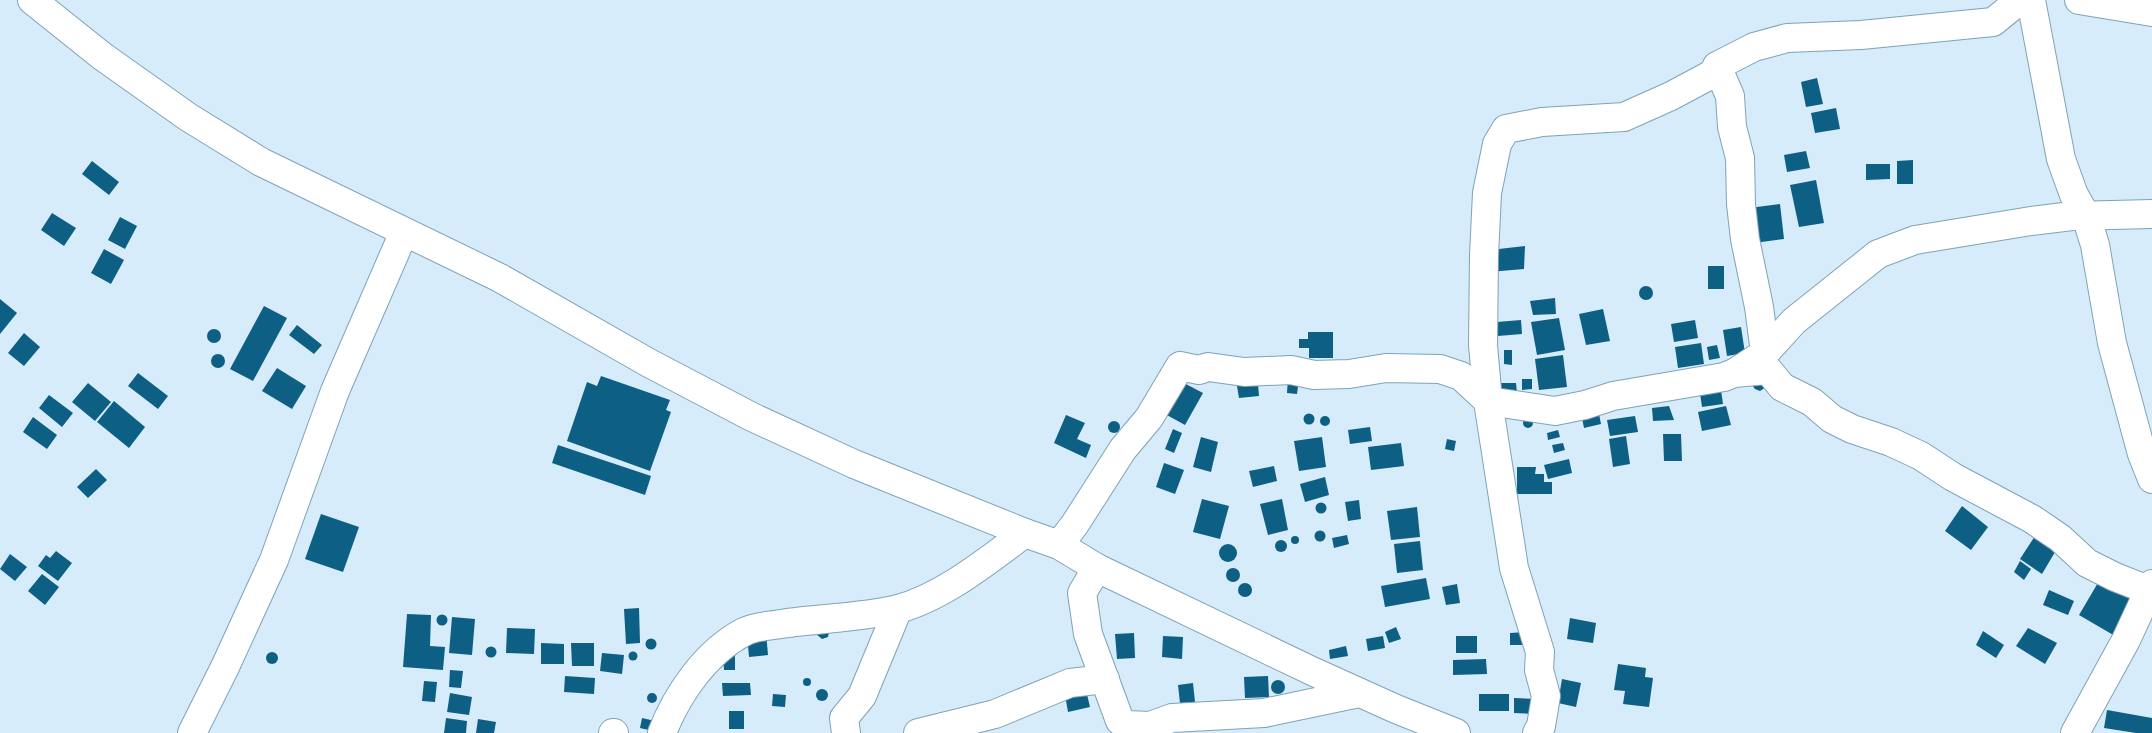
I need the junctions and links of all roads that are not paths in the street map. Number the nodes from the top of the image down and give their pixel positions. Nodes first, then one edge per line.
1 (32, 0) edge
2 (2020, 0) edge
3 (2030, 0) edge
4 (2079, 0) edge
5 (2152, 12) edge
6 (1717, 66) junction
7 (2152, 214) edge
8 (2086, 216) junction
9 (404, 232) junction
10 (1765, 353) junction
11 (1734, 373) junction
12 (1488, 401) junction
13 (2152, 479) edge
14 (1025, 533) junction
15 (1059, 545) junction
16 (1097, 568) junction
17 (2150, 587) edge
18 (898, 609) junction
19 (1105, 680) junction
20 (1359, 693) junction
21 (192, 733) edge
22 (662, 733) edge
23 (846, 733) edge
24 (918, 733) edge
25 (1456, 733) edge
26 (1537, 733) edge
27 (2075, 733) edge

1 - 9 street
2 - 6 street
3 - 8 street
4 - 5 street
6 - 10 street
6 - 12 street
7 - 8 street
8 - 10 street
8 - 13 street
9 - 14 street
9 - 21 street
10 - 11 street
11 - 12 street
11 - 17 street
12 - 15 street
12 - 26 street
14 - 15 street
14 - 18 street
15 - 16 street
16 - 19 street
16 - 20 street
17 - 27 street
18 - 22 street
18 - 23 street
19 - 20 street
19 - 24 street
20 - 25 street

